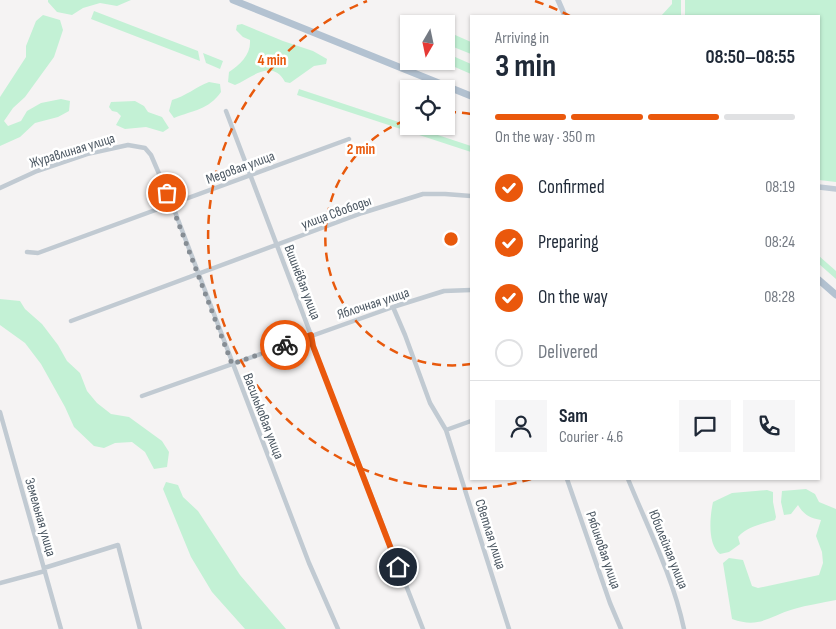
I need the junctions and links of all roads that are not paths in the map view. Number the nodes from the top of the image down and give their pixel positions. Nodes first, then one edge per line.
1 (233, 0) edge
2 (558, 0) edge
3 (247, 3) edge
4 (565, 15) edge
5 (470, 96) edge
6 (226, 111) dead end
7 (349, 140) dead end
8 (249, 175) junction
9 (163, 182) joint
10 (820, 187) edge
11 (0, 188) edge
12 (836, 189) edge
13 (470, 196) edge
14 (172, 204) junction
15 (277, 246) junction
16 (27, 252) dead end
17 (199, 275) junction
18 (820, 281) edge
19 (470, 290) edge
20 (836, 295) edge
21 (393, 307) junction
22 (71, 321) dead end
23 (311, 335) junction
24 (232, 364) junction
25 (142, 396) dead end
26 (0, 412) edge
27 (470, 421) edge
28 (446, 430) junction
29 (567, 480) edge
30 (628, 480) edge
31 (44, 569) junction
32 (0, 583) edge
33 (61, 629) edge
34 (140, 629) edge
35 (338, 629) edge
36 (423, 629) edge
37 (509, 629) edge
38 (621, 629) edge
39 (684, 629) edge

1 - 3 main road
2 - 4 main road
3 - 5 main road
6 - 8 street, Вишнёвая улица
7 - 8 street, Медовая улица
8 - 14 street, Медовая улица
8 - 15 street, Вишнёвая улица
9 - 11 street, Журавлиная улица
9 - 14 street, Васильковая улица
10 - 12 main road
13 - 15 street, улица Свободы
14 - 16 street, Медовая улица
14 - 17 street, Васильковая улица
15 - 17 street, улица Свободы
15 - 23 street, Вишнёвая улица
17 - 22 street, улица Свободы
17 - 24 street, Васильковая улица
18 - 20 main road
19 - 21 street, Яблочная улица
21 - 23 street, Яблочная улица
21 - 28 street, Светлая улица
23 - 24 street, Яблочная улица
23 - 36 street, Вишнёвая улица
24 - 25 street, Яблочная улица
24 - 35 street, Васильковая улица
26 - 31 street, Земельная улица
27 - 28 street
28 - 37 street, Светлая улица
29 - 38 street, Рябиновая улица
30 - 39 street, Юбилейная улица
31 - 32 street
31 - 33 street, Земельная улица
31 - 34 street

